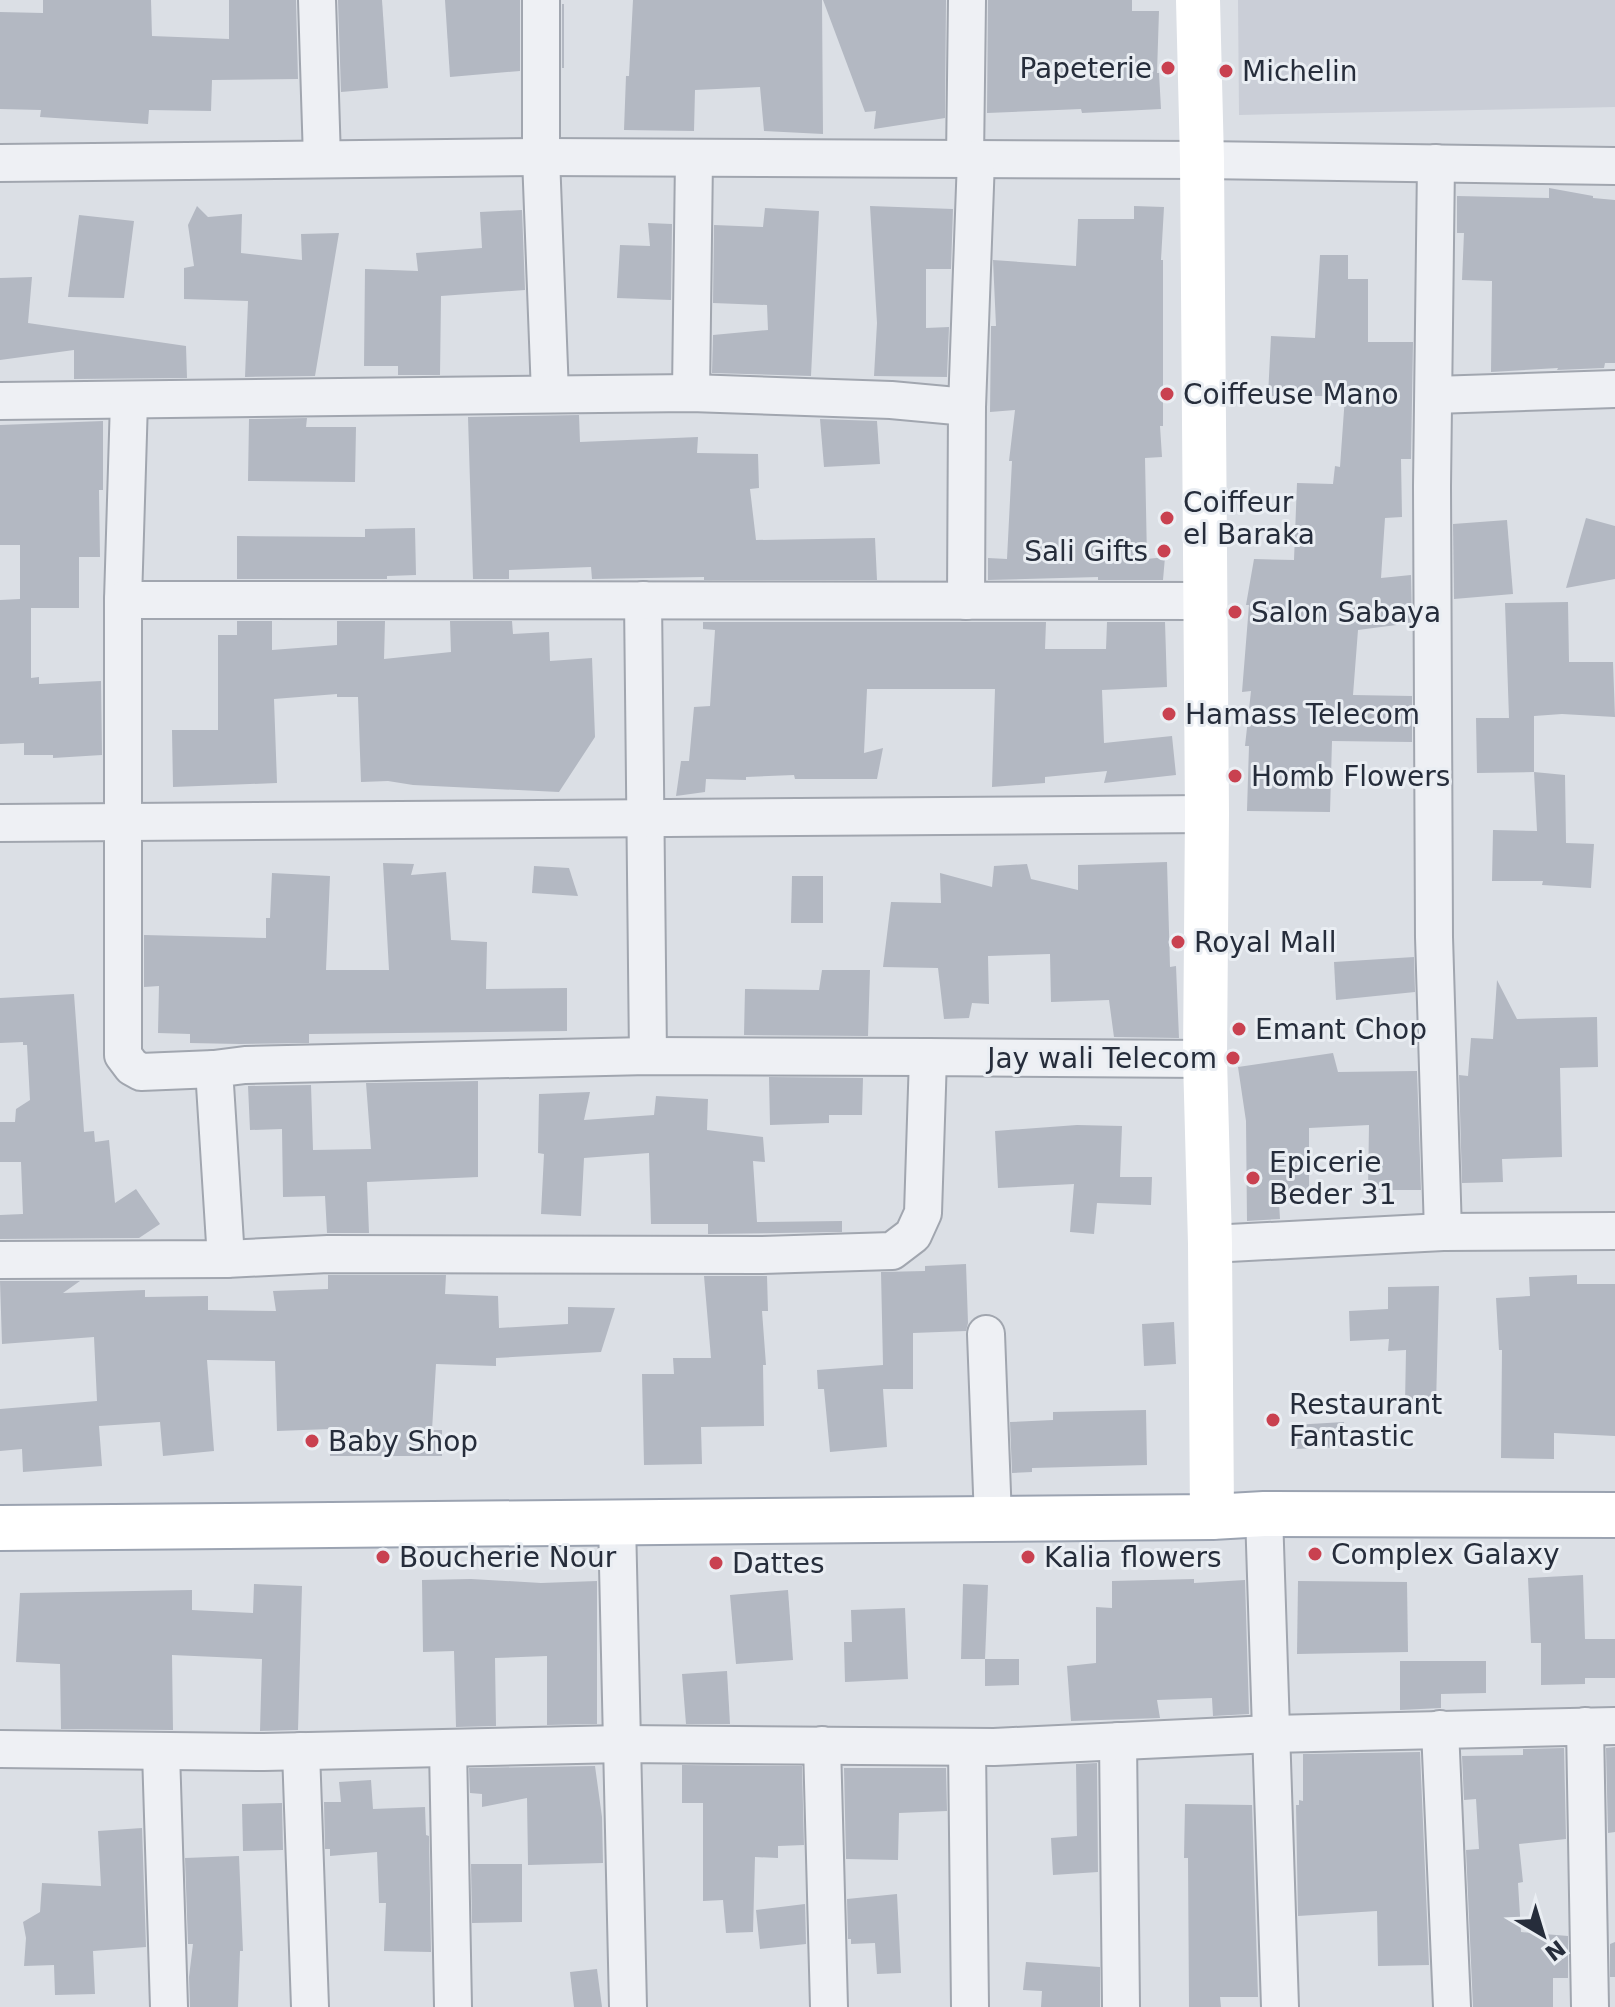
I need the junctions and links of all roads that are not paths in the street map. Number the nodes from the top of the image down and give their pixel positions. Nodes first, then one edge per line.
1 (317, 0) edge
2 (541, 0) edge
3 (967, 0) edge
4 (1198, 0) edge
5 (541, 157) junction
6 (694, 158) junction
7 (322, 159) junction
8 (971, 160) junction
9 (1202, 160) junction
10 (0, 163) edge
11 (1436, 163) junction
12 (1615, 166) edge
13 (1615, 389) edge
14 (691, 393) junction
15 (550, 394) junction
16 (1434, 395) junction
17 (0, 401) edge
18 (129, 401) junction
19 (967, 407) junction
20 (123, 600) junction
21 (643, 600) junction
22 (966, 601) junction
23 (1206, 601) junction
24 (1207, 814) junction
25 (645, 819) junction
26 (122, 822) junction
27 (0, 823) edge
28 (648, 1056) junction
29 (928, 1057) junction
30 (1205, 1059) junction
31 (214, 1069) junction
32 (1615, 1231) edge
33 (1443, 1232) junction
34 (1210, 1244) junction
35 (226, 1259) junction
36 (0, 1260) edge
37 (986, 1334) dead end
38 (1264, 1514) junction
39 (1615, 1515) edge
40 (1212, 1517) junction
41 (993, 1519) junction
42 (617, 1522) junction
43 (0, 1528) edge
44 (1600, 1726) edge
45 (1440, 1729) junction
46 (1271, 1734) junction
47 (1118, 1741) junction
48 (622, 1744) junction
49 (822, 1745) junction
50 (967, 1747) junction
51 (448, 1748) junction
52 (0, 1749) edge
53 (301, 1751) junction
54 (161, 1752) junction
55 (169, 2007) edge
56 (310, 2007) edge
57 (453, 2007) edge
58 (628, 2007) edge
59 (829, 2007) edge
60 (970, 2007) edge
61 (1121, 2007) edge
62 (1280, 2007) edge
63 (1452, 2007) edge
64 (1590, 2007) edge

1 - 7 street
2 - 5 street
3 - 8 street
4 - 9 main road
5 - 6 street
5 - 7 street
5 - 15 street
6 - 8 street
6 - 14 street
7 - 10 street
8 - 9 street
8 - 19 street
9 - 11 street
9 - 23 main road
11 - 12 street
11 - 16 street
13 - 16 street
14 - 15 street
14 - 19 street
15 - 18 street
16 - 33 street
17 - 18 street
18 - 20 street
19 - 22 street
20 - 21 street
20 - 26 street
21 - 22 street
21 - 25 street
22 - 23 street
23 - 24 main road
24 - 25 street
24 - 30 main road
25 - 26 street
25 - 28 street
26 - 27 street
26 - 31 street
28 - 29 street
28 - 31 street
29 - 30 street
29 - 35 street
30 - 34 main road
31 - 35 street
32 - 33 street
33 - 34 street
34 - 40 main road
35 - 36 street
37 - 41 street
38 - 39 main road
38 - 40 main road
38 - 46 street
40 - 41 main road
41 - 42 main road
42 - 43 main road
42 - 48 street
44 - 45 street
44 - 64 street
45 - 46 street
45 - 63 street
46 - 47 street
46 - 62 street
47 - 50 street
47 - 61 street
48 - 49 street
48 - 51 street
48 - 58 street
49 - 50 street
49 - 59 street
50 - 60 street
51 - 53 street
51 - 57 street
52 - 54 street
53 - 54 street
53 - 56 street
54 - 55 street

